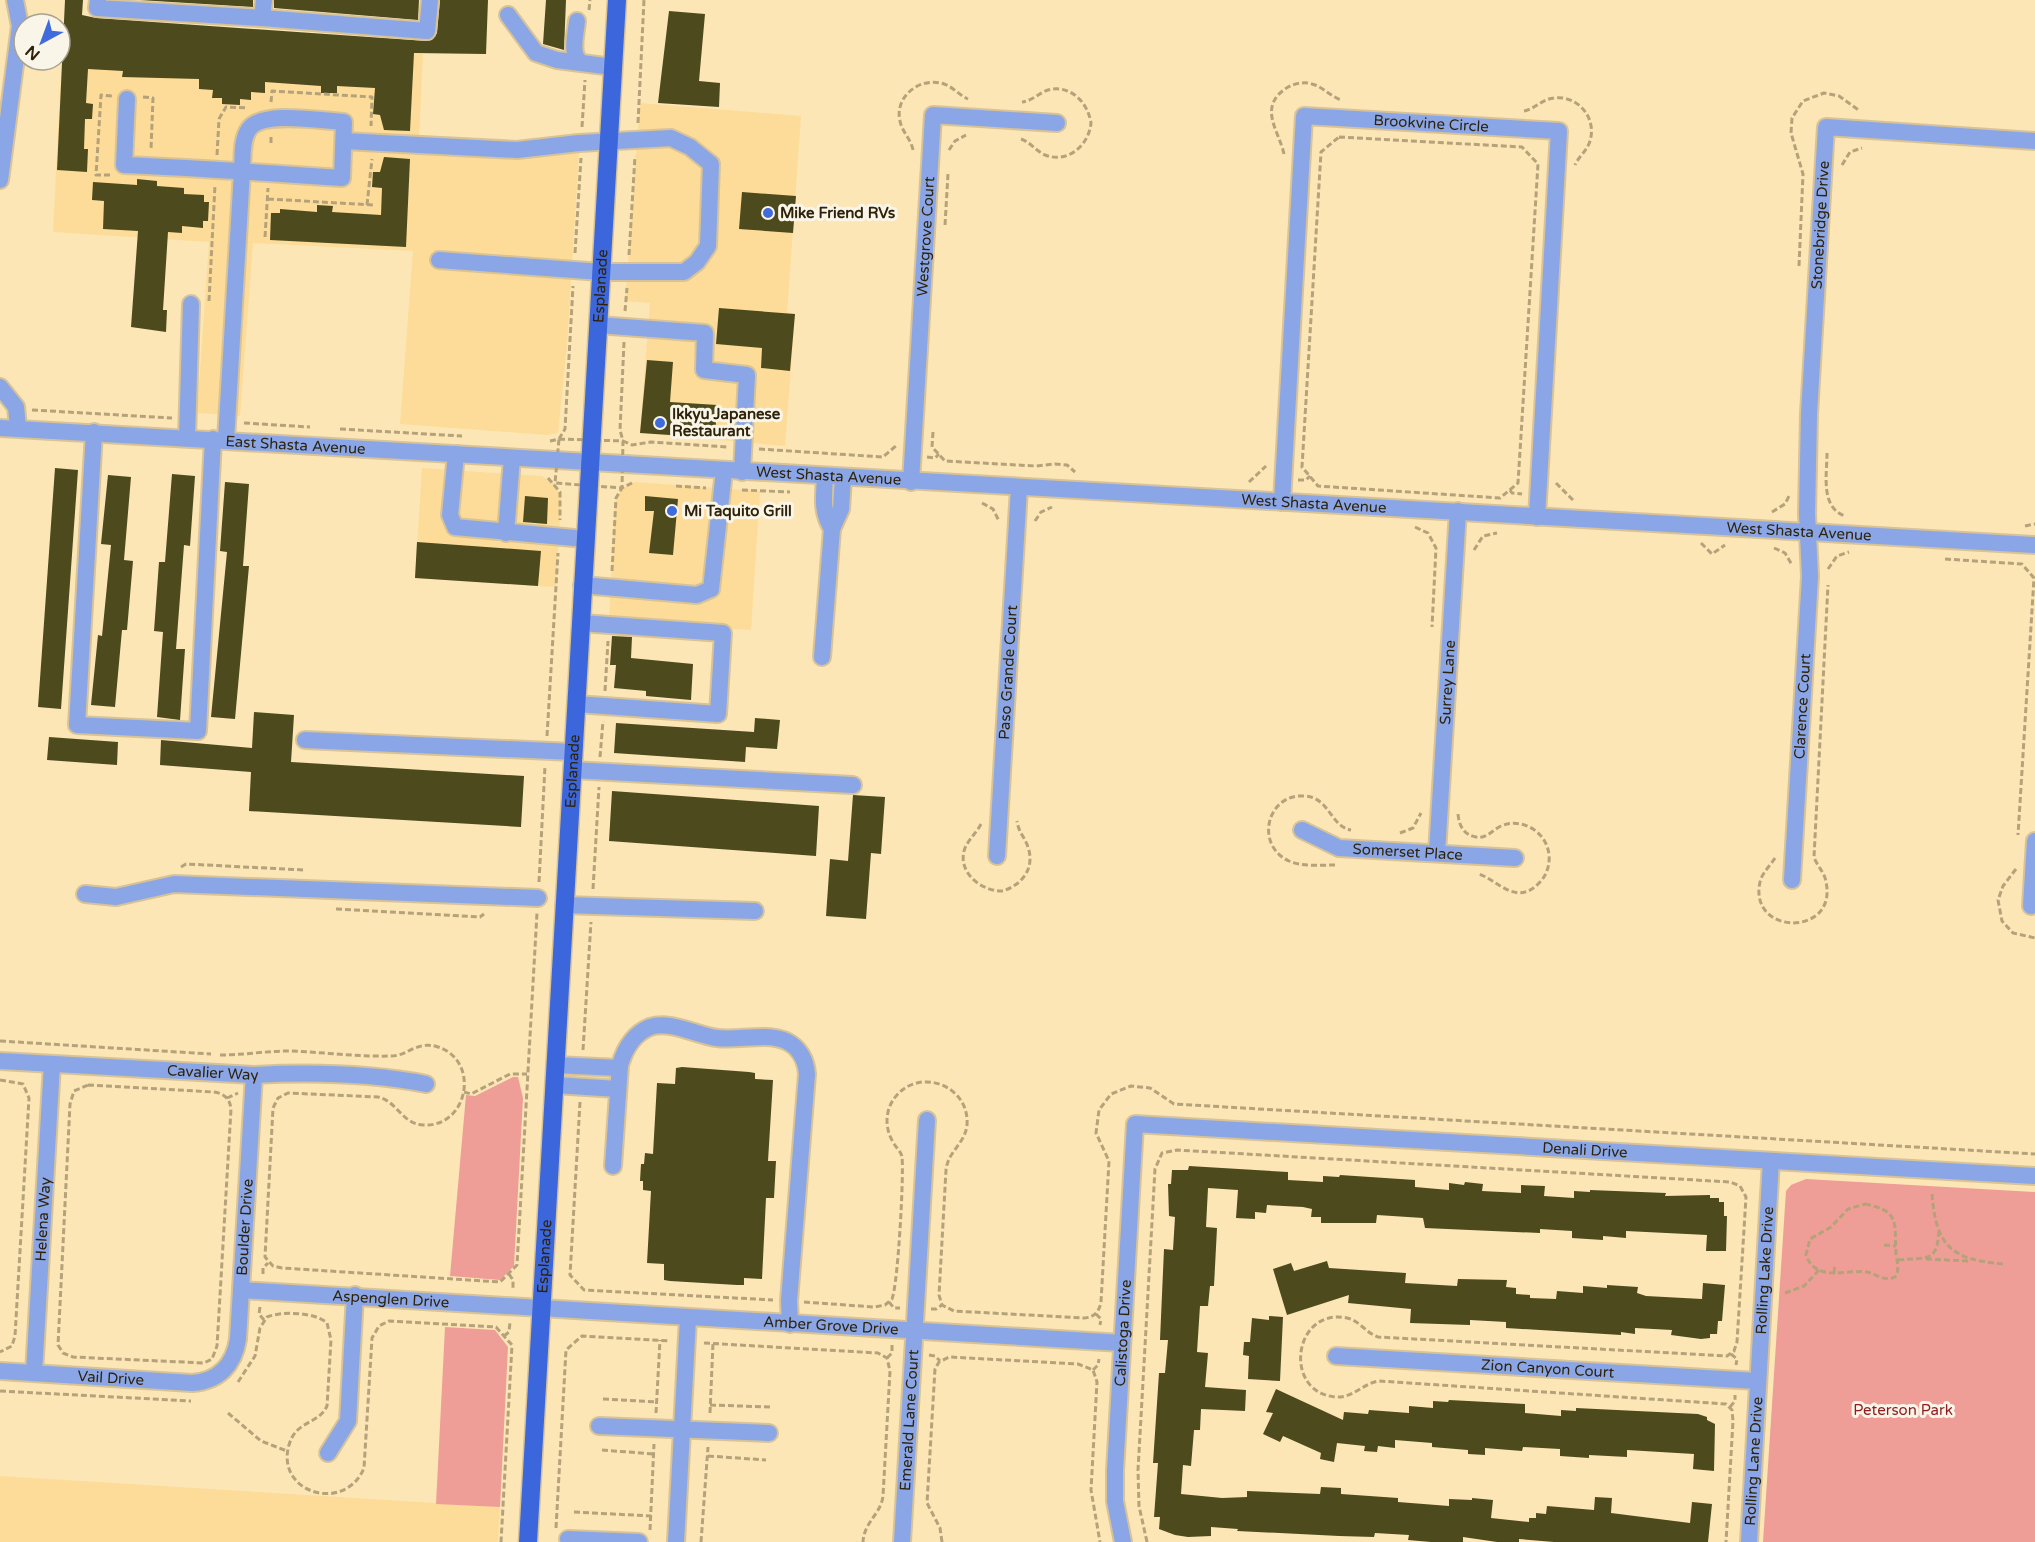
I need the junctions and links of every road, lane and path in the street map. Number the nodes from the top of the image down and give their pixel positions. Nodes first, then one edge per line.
1 (15, 0) edge
2 (98, 0) edge
3 (264, 0) edge
4 (430, 0) edge
5 (590, 0) edge
6 (617, 0) edge
7 (644, 0) edge
8 (508, 15) dead end
9 (583, 16) joint
10 (262, 18) junction
11 (584, 63) junction
12 (613, 67) junction
13 (128, 99) dead end
14 (975, 100) dead end
15 (1344, 101) dead end
16 (1014, 102) dead end
17 (1521, 111) dead end
18 (1864, 112) dead end
19 (1058, 123) dead end
20 (972, 135) dead end
21 (1011, 138) dead end
22 (637, 140) junction
23 (344, 141) junction
24 (609, 141) junction
25 (2035, 141) edge
26 (582, 143) junction
27 (1506, 146) joint
28 (1865, 148) dead end
29 (913, 153) dead end
30 (948, 154) dead end
31 (1285, 158) dead end
32 (1574, 168) dead end
33 (948, 169) dead end
34 (242, 171) junction
35 (1841, 172) dead end
36 (0, 180) edge
37 (269, 183) dead end
38 (370, 184) dead end
39 (268, 199) junction
40 (368, 205) junction
41 (374, 205) dead end
42 (944, 234) dead end
43 (265, 237) dead end
44 (439, 260) dead end
45 (574, 270) junction
46 (1799, 270) dead end
47 (601, 272) junction
48 (629, 272) junction
49 (191, 304) dead end
50 (598, 325) junction
51 (624, 327) junction
52 (0, 387) edge
53 (16, 410) junction
54 (188, 419) junction
55 (227, 422) junction
56 (0, 428) edge
57 (18, 428) junction
58 (318, 428) dead end
59 (329, 428) dead end
60 (933, 430) dead end
61 (94, 432) junction
62 (472, 436) dead end
63 (187, 438) junction
64 (219, 440) junction
65 (543, 441) dead end
66 (897, 444) dead end
67 (1827, 446) dead end
68 (743, 448) junction
69 (456, 454) junction
70 (1267, 456) dead end
71 (512, 458) junction
72 (590, 463) junction
73 (724, 471) junction
74 (742, 472) junction
75 (1084, 472) dead end
76 (1557, 472) dead end
77 (541, 476) dead end
78 (825, 477) junction
79 (843, 478) junction
80 (911, 482) junction
81 (1238, 482) dead end
82 (641, 483) dead end
83 (670, 485) dead end
84 (1019, 488) junction
85 (722, 489) junction
86 (1790, 491) dead end
87 (792, 492) dead end
88 (977, 502) dead end
89 (1282, 502) junction
90 (1584, 502) dead end
91 (1054, 507) dead end
92 (1458, 512) junction
93 (1767, 512) dead end
94 (1537, 517) junction
95 (1852, 517) dead end
96 (2035, 524) edge
97 (1034, 525) dead end
98 (999, 527) dead end
99 (1411, 527) dead end
100 (2022, 527) dead end
101 (832, 529) junction
102 (506, 532) junction
103 (1809, 532) junction
104 (1505, 533) dead end
105 (559, 537) junction
106 (585, 538) junction
107 (1693, 543) dead end
108 (1736, 545) dead end
109 (2035, 545) edge
110 (1768, 548) dead end
111 (1855, 552) dead end
112 (1473, 556) dead end
113 (1944, 558) dead end
114 (1792, 570) dead end
115 (2033, 571) edge
116 (1828, 574) dead end
117 (1828, 583) dead end
118 (582, 585) junction
119 (610, 588) junction
120 (581, 623) junction
121 (609, 625) junction
122 (1432, 635) dead end
123 (822, 657) dead end
124 (576, 704) junction
125 (604, 706) junction
126 (305, 740) dead end
127 (546, 751) junction
128 (573, 761) junction
129 (600, 772) junction
130 (853, 785) dead end
131 (1458, 806) dead end
132 (1422, 808) dead end
133 (1017, 813) dead end
134 (983, 818) dead end
135 (1302, 830) dead end
136 (1352, 831) dead end
137 (1398, 833) dead end
138 (2018, 838) dead end
139 (2035, 841) edge
140 (1437, 853) junction
141 (1777, 855) dead end
142 (997, 856) dead end
143 (1515, 858) dead end
144 (2017, 862) dead end
145 (1338, 866) dead end
146 (1475, 873) dead end
147 (1792, 880) dead end
148 (85, 894) dead end
149 (538, 898) junction
150 (564, 905) junction
151 (592, 906) junction
152 (2031, 906) dead end
153 (755, 911) dead end
154 (2035, 938) edge
155 (0, 1041) edge
156 (0, 1061) edge
157 (52, 1064) junction
158 (555, 1065) junction
159 (582, 1066) junction
160 (619, 1068) junction
161 (527, 1074) junction
162 (254, 1075) junction
163 (0, 1080) edge
164 (426, 1084) dead end
165 (554, 1085) junction
166 (581, 1087) junction
167 (618, 1089) junction
168 (207, 1092) joint
169 (464, 1092) junction
170 (927, 1120) dead end
171 (1135, 1124) joint
172 (2035, 1154) edge
173 (1771, 1161) junction
174 (613, 1166) dead end
175 (2035, 1176) edge
176 (1669, 1179) dead end
177 (1932, 1194) dead end
178 (1939, 1226) junction
179 (1884, 1245) dead end
180 (1896, 1246) junction
181 (1924, 1259) junction
182 (1897, 1260) junction
183 (1971, 1262) junction
184 (1835, 1264) dead end
185 (2004, 1264) dead end
186 (1819, 1270) junction
187 (1834, 1274) junction
188 (241, 1290) junction
189 (1785, 1293) dead end
190 (355, 1295) junction
191 (789, 1301) junction
192 (541, 1309) junction
193 (688, 1318) junction
194 (790, 1324) junction
195 (914, 1332) junction
196 (687, 1342) junction
197 (1122, 1343) junction
198 (0, 1352) edge
199 (1336, 1356) dead end
200 (0, 1371) edge
201 (34, 1374) junction
202 (219, 1375) joint
203 (1757, 1381) junction
204 (233, 1386) dead end
205 (0, 1391) edge
206 (603, 1399) dead end
207 (197, 1401) dead end
208 (657, 1402) dead end
209 (710, 1405) dead end
210 (771, 1407) dead end
211 (228, 1413) dead end
212 (599, 1426) dead end
213 (682, 1429) junction
214 (769, 1433) dead end
215 (602, 1450) dead end
216 (287, 1451) junction
217 (328, 1453) dead end
218 (654, 1454) dead end
219 (707, 1456) dead end
220 (766, 1460) dead end
221 (574, 1512) dead end
222 (651, 1516) dead end
223 (562, 1535) joint
224 (501, 1542) edge
225 (528, 1542) edge
226 (639, 1542) edge
227 (676, 1542) edge
228 (863, 1542) edge
229 (902, 1542) edge
230 (942, 1542) edge
231 (1100, 1542) edge
232 (1123, 1542) edge
233 (1147, 1542) edge
234 (1749, 1542) edge

1 - 36 street
2 - 10 street
3 - 10 street
4 - 10 street
5 - 9 path
6 - 12 main road, Esplanade
7 - 22 path
8 - 11 street
9 - 11 street
11 - 12 street
11 - 26 path
12 - 24 main road, Esplanade
13 - 34 street
14 - 29 path
15 - 31 path
16 - 21 path
17 - 32 path
18 - 46 path
19 - 80 street, Westgrove Court
20 - 30 path
22 - 24 street
22 - 48 path
22 - 48 street
23 - 26 street
23 - 34 street
23 - 34 street
24 - 26 street
24 - 47 main road, Esplanade
25 - 103 street, Stonebridge Drive
26 - 45 path
27 - 27 path
28 - 35 path
33 - 42 path
34 - 55 street
37 - 39 path
38 - 40 path
39 - 40 path
39 - 43 path
40 - 41 path
44 - 45 street
45 - 47 street
45 - 65 path
47 - 48 street
47 - 50 main road, Esplanade
48 - 51 path
49 - 54 street
50 - 51 street
50 - 72 main road, Esplanade
51 - 68 street
51 - 68 path
52 - 53 street
53 - 54 path
53 - 57 street
54 - 63 street
55 - 58 path
55 - 64 street
56 - 57 street, East Shasta Avenue
57 - 61 street, East Shasta Avenue
59 - 62 path
60 - 75 path
61 - 63 street, East Shasta Avenue
61 - 64 street
63 - 64 street, East Shasta Avenue
64 - 69 street, East Shasta Avenue
66 - 68 path
67 - 95 path
68 - 74 street
69 - 71 street, East Shasta Avenue
69 - 102 street
70 - 81 path
71 - 72 street, East Shasta Avenue
71 - 102 street
72 - 73 street, West Shasta Avenue
72 - 106 main road, Esplanade
73 - 74 street, West Shasta Avenue
73 - 85 street
74 - 78 street, West Shasta Avenue
76 - 90 path
77 - 105 path
78 - 79 street, West Shasta Avenue
78 - 101 street
79 - 80 street, West Shasta Avenue
79 - 101 street
80 - 84 street, West Shasta Avenue
82 - 119 path
83 - 85 path
84 - 89 street, West Shasta Avenue
84 - 142 street, Paso Grande Court
85 - 87 path
85 - 119 street
86 - 93 path
88 - 98 path
89 - 92 street, West Shasta Avenue
89 - 94 street, Brookvine Circle
91 - 97 path
92 - 94 street, West Shasta Avenue
92 - 140 street, Surrey Lane
94 - 103 street, West Shasta Avenue
96 - 100 path
99 - 122 path
101 - 123 street
102 - 105 street
103 - 109 street, West Shasta Avenue
103 - 147 street, Clarence Court
104 - 112 path
105 - 106 street
105 - 127 path
106 - 118 main road, Esplanade
107 - 108 path
110 - 114 path
111 - 116 path
113 - 115 path
115 - 138 path
117 - 141 path
118 - 119 street
118 - 120 main road, Esplanade
120 - 121 street
120 - 124 main road, Esplanade
121 - 125 path
121 - 125 street
124 - 125 street
124 - 128 main road, Esplanade
125 - 129 path
126 - 127 street
127 - 128 street
127 - 149 path
128 - 129 street
128 - 150 main road, Esplanade
129 - 130 street
129 - 151 path
131 - 146 path
132 - 137 path
133 - 134 path
135 - 140 street, Somerset Place
136 - 145 path
139 - 152 street
140 - 143 street, Somerset Place
144 - 154 path
148 - 149 street
149 - 161 path
150 - 151 street
150 - 158 main road, Esplanade
151 - 153 street
151 - 159 path
155 - 169 path
156 - 157 street, Cavalier Way
157 - 162 street, Cavalier Way
157 - 201 street, Helena Way
158 - 159 street
158 - 165 main road, Esplanade
159 - 160 street
160 - 167 street
160 - 191 street
161 - 169 path
161 - 169 path
162 - 164 street, Cavalier Way
162 - 188 street, Boulder Drive
163 - 198 path
165 - 166 street
165 - 192 main road, Esplanade
166 - 167 street
166 - 191 path
167 - 174 street
168 - 168 path
170 - 195 street, Emerald Lane Court
171 - 173 street, Denali Drive
171 - 197 street, Calistoga Drive
172 - 191 path
173 - 175 street, Denali Drive
173 - 203 street, Rolling Lake Drive
176 - 233 path
177 - 178 path
178 - 181 path
178 - 183 path
179 - 180 path
180 - 182 path
180 - 186 path
181 - 182 path
181 - 183 path
182 - 187 path
183 - 185 path
184 - 187 path
186 - 187 path
186 - 189 path
188 - 190 street, Aspenglen Drive
188 - 202 street, Boulder Drive
190 - 192 street, Aspenglen Drive
190 - 217 street
191 - 194 street
192 - 193 street, Amber Grove Drive
192 - 225 main road, Esplanade
193 - 194 street, Amber Grove Drive
193 - 196 street
194 - 195 street, Amber Grove Drive
195 - 197 street, Amber Grove Drive
195 - 229 street, Emerald Lane Court
196 - 213 street
196 - 223 path
196 - 228 path
197 - 232 street, Calistoga Drive
199 - 203 street, Zion Canyon Court
200 - 201 street, Vail Drive
201 - 202 street, Vail Drive
203 - 234 street, Rolling Lane Drive
204 - 216 path
205 - 207 path
206 - 208 path
209 - 210 path
211 - 216 path
212 - 213 street
213 - 214 street
213 - 227 street
215 - 218 path
216 - 224 path
219 - 220 path
221 - 222 path
223 - 226 street
230 - 231 path

